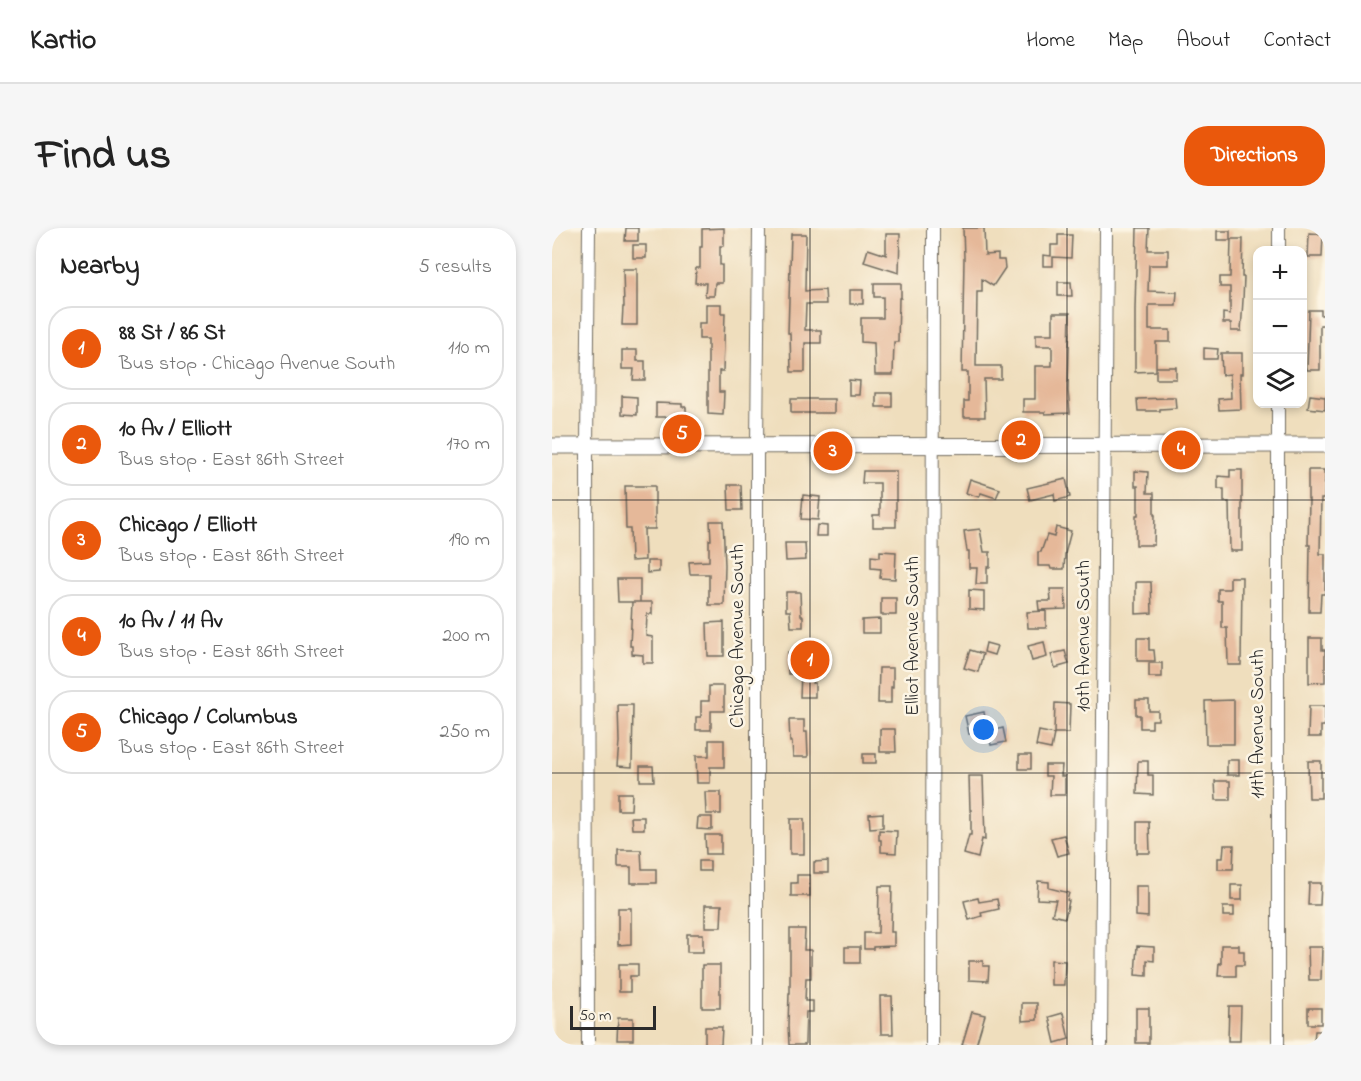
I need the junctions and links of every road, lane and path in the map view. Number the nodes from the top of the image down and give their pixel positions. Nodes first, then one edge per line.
1 (589, 228) edge
2 (759, 228) edge
3 (933, 228) edge
4 (1106, 228) edge
5 (1279, 228) edge
6 (1279, 246) edge
7 (1278, 408) edge
8 (1105, 445) junction
9 (1278, 445) junction
10 (1325, 445) edge
11 (552, 446) edge
12 (587, 446) junction
13 (757, 446) junction
14 (932, 446) junction
15 (588, 1045) edge
16 (757, 1045) edge
17 (932, 1045) edge
18 (1101, 1045) edge
19 (1278, 1045) edge

1 - 12 street
2 - 13 street, Chicago Avenue South
3 - 14 street, Elliot Avenue South
4 - 8 street, 10th Avenue South
5 - 6 street
7 - 9 street, 11th Avenue South
8 - 9 street
8 - 14 street
8 - 18 street, 10th Avenue South
9 - 10 street
9 - 19 street, 11th Avenue South
11 - 12 street
12 - 13 street
12 - 15 street
13 - 14 street
13 - 16 street, Chicago Avenue South
14 - 17 street, Elliot Avenue South

